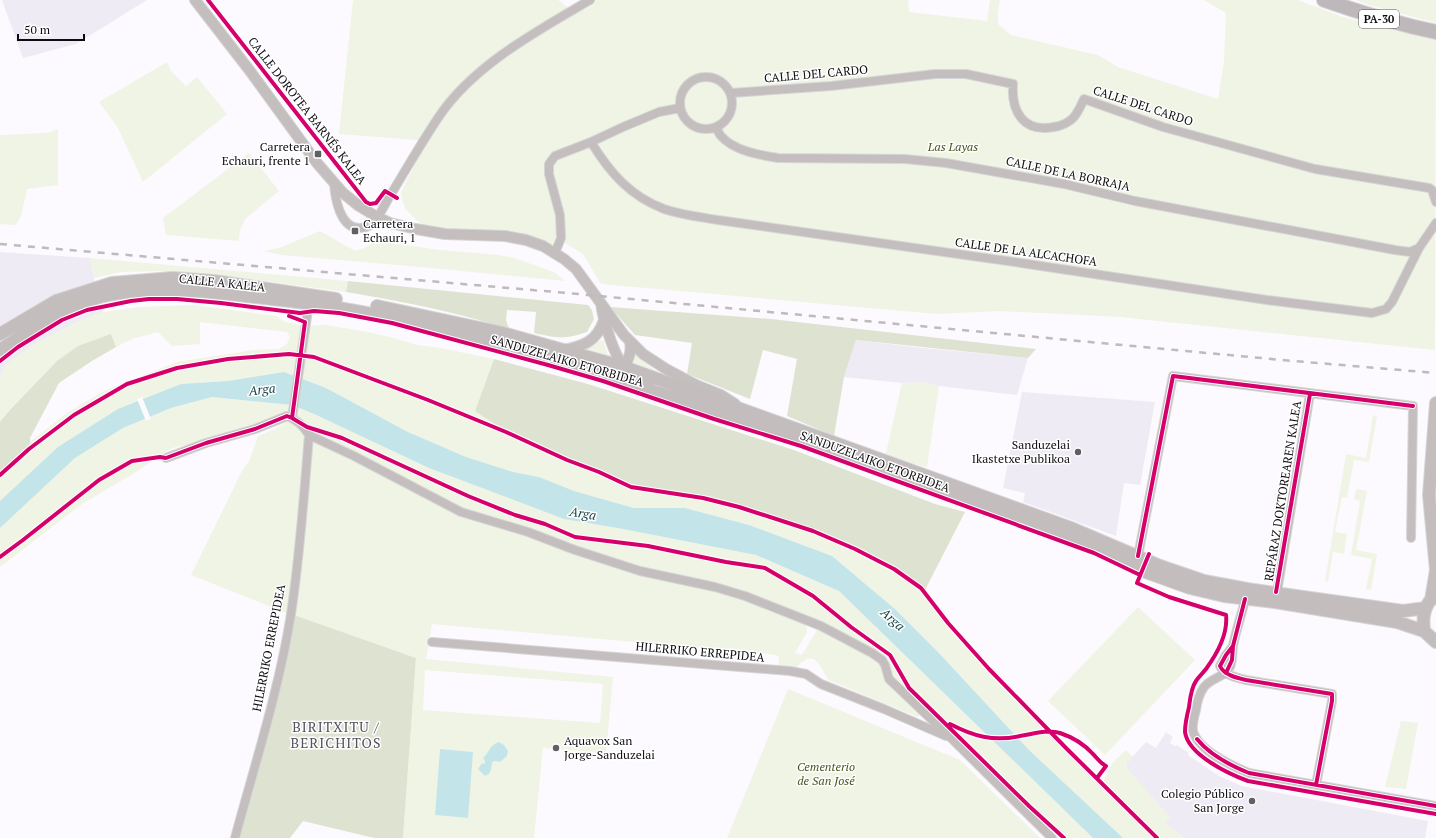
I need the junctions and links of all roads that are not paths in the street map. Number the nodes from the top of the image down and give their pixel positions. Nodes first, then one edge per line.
1 (196, 0) edge
2 (590, 0) edge
3 (1324, 0) edge
4 (1436, 32) edge
5 (731, 93) junction
6 (680, 108) junction
7 (716, 128) junction
8 (591, 142) junction
9 (334, 183) junction
10 (1436, 202) edge
11 (377, 217) junction
12 (1436, 223) edge
13 (1420, 248) junction
14 (555, 253) junction
15 (310, 299) junction
16 (601, 304) junction
17 (604, 320) junction
18 (0, 334) edge
19 (609, 335) junction
20 (594, 338) junction
21 (627, 338) junction
22 (514, 349) junction
23 (0, 350) edge
24 (562, 350) junction
25 (624, 367) junction
26 (1310, 394) junction
27 (1436, 403) edge
28 (740, 413) junction
29 (293, 414) junction
30 (309, 435) junction
31 (166, 458) dead end
32 (1411, 538) dead end
33 (1138, 556) junction
34 (1246, 594) junction
35 (1276, 597) junction
36 (1431, 602) edge
37 (1424, 631) junction
38 (432, 642) dead end
39 (1436, 642) edge
40 (1226, 673) junction
41 (952, 739) junction
42 (1316, 785) junction
43 (1436, 806) edge
44 (235, 838) edge
45 (1052, 838) edge

1 - 9 street, CALLE DOROTEA BARNÉS KALEA
2 - 11 street
3 - 4 highway, PA-30
5 - 6 street
5 - 7 street
5 - 10 street, CALLE DEL CARDO
6 - 7 street
6 - 8 street
7 - 13 street, CALLE DE LA BORRAJA
8 - 13 street, CALLE DE LA ALCACHOFA
8 - 14 street
9 - 11 street, CALLE DOROTEA BARNÉS KALEA
9 - 11 street
11 - 14 street, CALLE DOROTEA BARNÉS KALEA
12 - 13 street, CALLE DE LA ALCACHOFA
14 - 16 street, CALLE DOROTEA BARNÉS KALEA
15 - 18 main road, CALLE A KALEA
15 - 22 main road, SANDUZELAIKO ETORBIDEA
15 - 23 main road, CALLE A KALEA
15 - 24 main road, SANDUZELAIKO ETORBIDEA
15 - 29 street
16 - 17 street
16 - 21 street, CALLE DOROTEA BARNÉS KALEA
17 - 19 street
17 - 20 street
19 - 20 street
19 - 21 street
19 - 25 street
20 - 24 street
21 - 25 street
21 - 28 street, CALLE DOROTEA BARNÉS KALEA
22 - 25 street
22 - 28 main road, SANDUZELAIKO ETORBIDEA
24 - 25 main road, SANDUZELAIKO ETORBIDEA
25 - 28 main road, SANDUZELAIKO ETORBIDEA
26 - 32 street, REPÁRAZ DOKTOREAREN KALEA
26 - 33 street, REPÁRAZ DOKTOREAREN KALEA
26 - 35 street, REPÁRAZ DOKTOREAREN KALEA
27 - 36 main road
28 - 33 main road, SANDUZELAIKO ETORBIDEA
28 - 34 main road, SANDUZELAIKO ETORBIDEA
29 - 30 street, HILERRIKO ERREPIDEA
29 - 31 street
30 - 41 street, HILERRIKO ERREPIDEA
30 - 44 street, HILERRIKO ERREPIDEA
33 - 34 main road, SANDUZELAIKO ETORBIDEA
34 - 35 main road, SANDUZELAIKO ETORBIDEA
34 - 40 street
35 - 36 main road, SANDUZELAIKO ETORBIDEA
35 - 37 main road, SANDUZELAIKO ETORBIDEA
36 - 37 main road
37 - 39 main road
38 - 41 street, HILERRIKO ERREPIDEA
40 - 42 street
40 - 42 street
41 - 45 street, HILERRIKO ERREPIDEA
42 - 43 street

